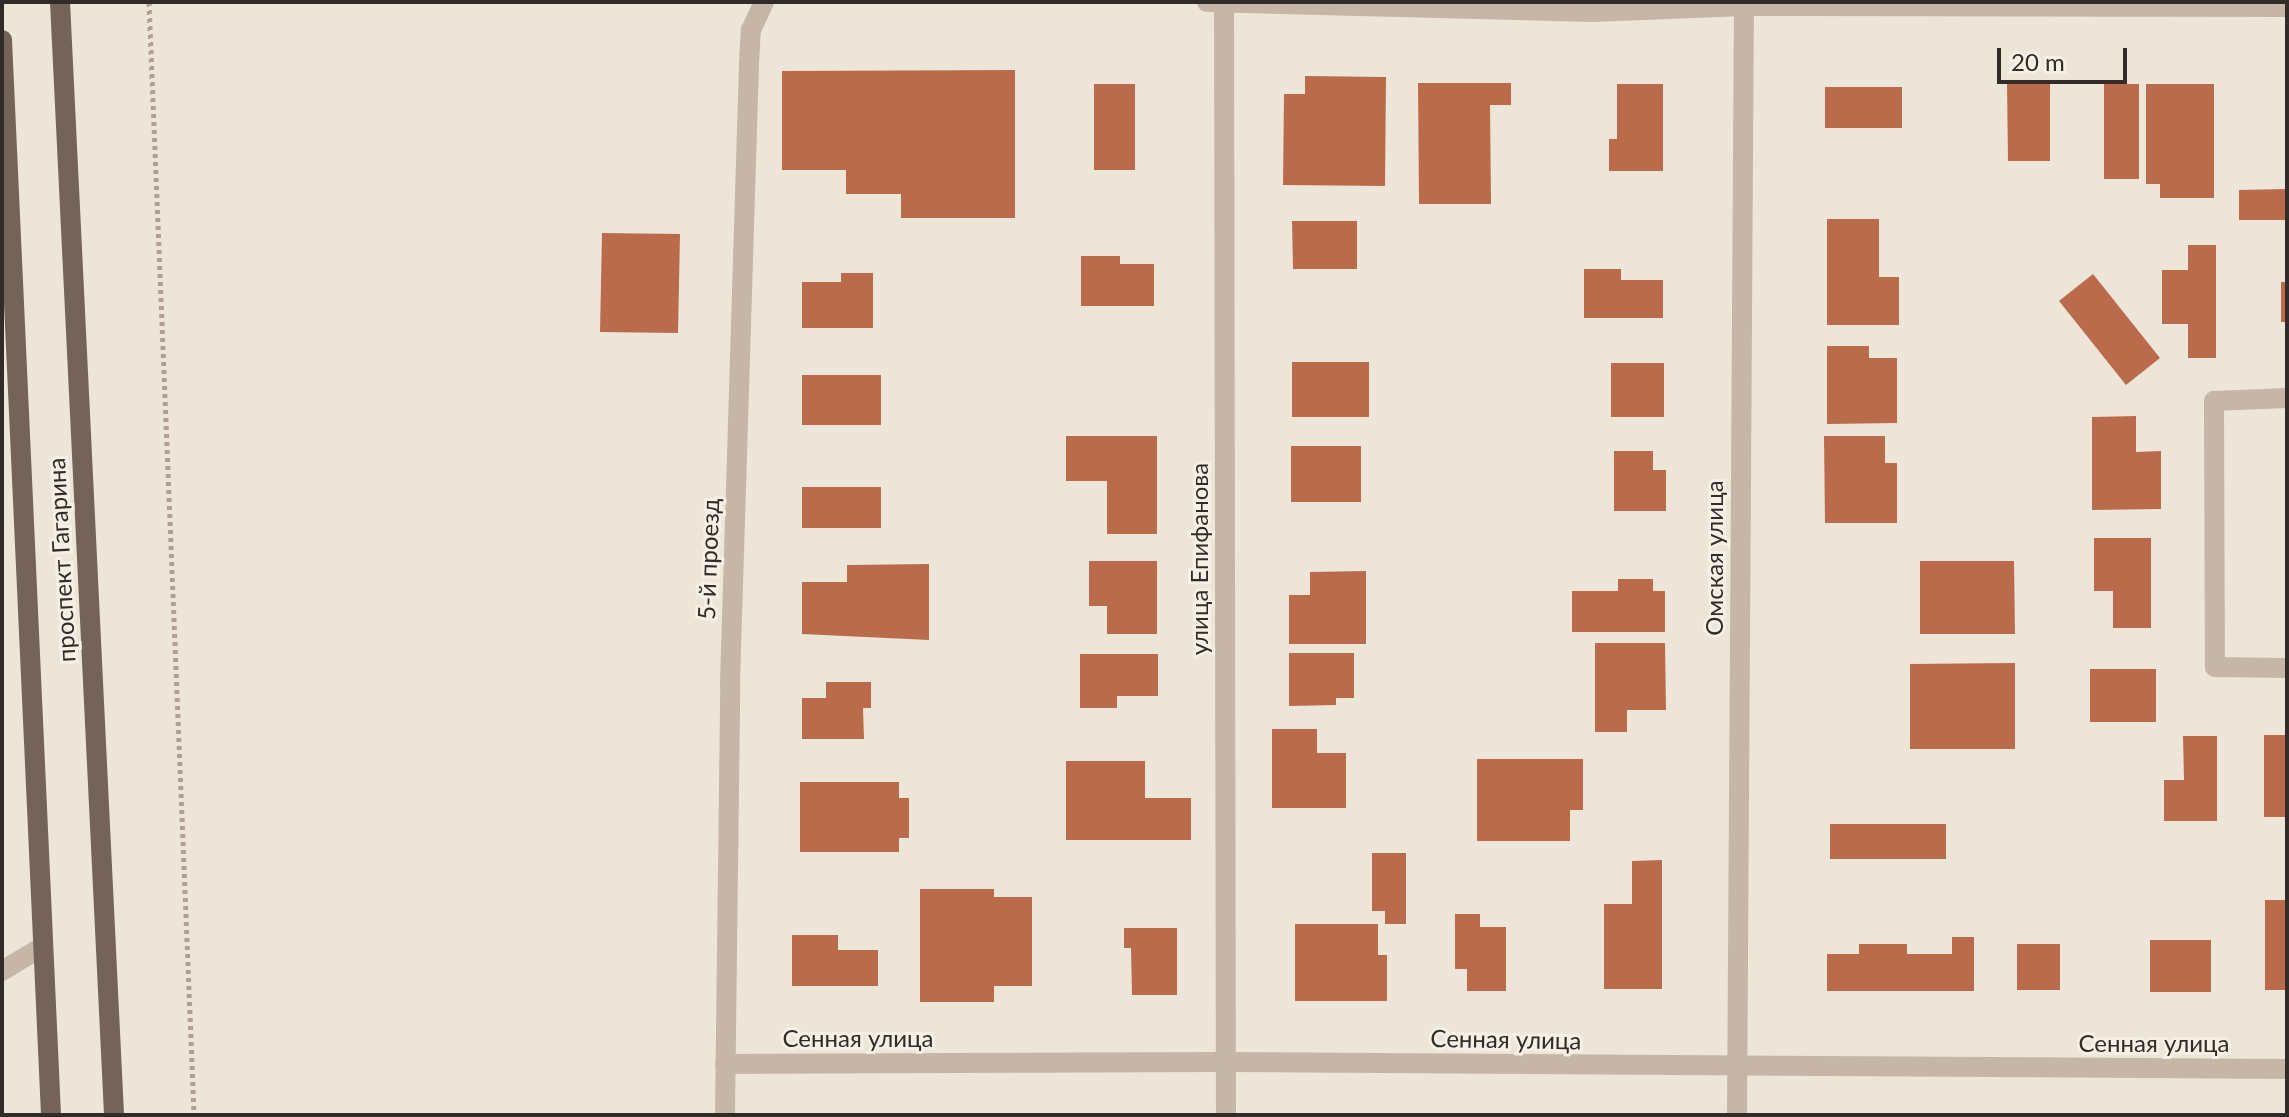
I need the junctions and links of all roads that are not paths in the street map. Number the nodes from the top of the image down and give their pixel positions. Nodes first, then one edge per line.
1 (60, 2) edge
2 (1207, 2) edge
3 (1224, 3) edge
4 (762, 4) edge
5 (1744, 4) edge
6 (2287, 7) edge
7 (2, 40) edge
8 (2287, 398) edge
9 (2287, 668) edge
10 (42, 947) junction
11 (2, 971) edge
12 (1226, 1062) junction
13 (725, 1064) junction
14 (1737, 1067) junction
15 (2287, 1069) edge
16 (51, 1115) edge
17 (114, 1115) edge
18 (725, 1115) edge
19 (1226, 1115) edge
20 (1737, 1115) edge

1 - 17 main road, проспект Гагарина
2 - 3 street
3 - 5 street
3 - 12 street, улица Епифанова
4 - 13 street, 5-й проезд
5 - 6 street
5 - 14 street, Омская улица
7 - 10 main road, проспект Гагарина
8 - 9 street
10 - 11 street
10 - 16 main road, проспект Гагарина
12 - 13 street, Сенная улица
12 - 14 street, Сенная улица
12 - 19 street, улица Епифанова
13 - 18 street, 5-й проезд
14 - 15 street, Сенная улица
14 - 20 street, Омская улица

